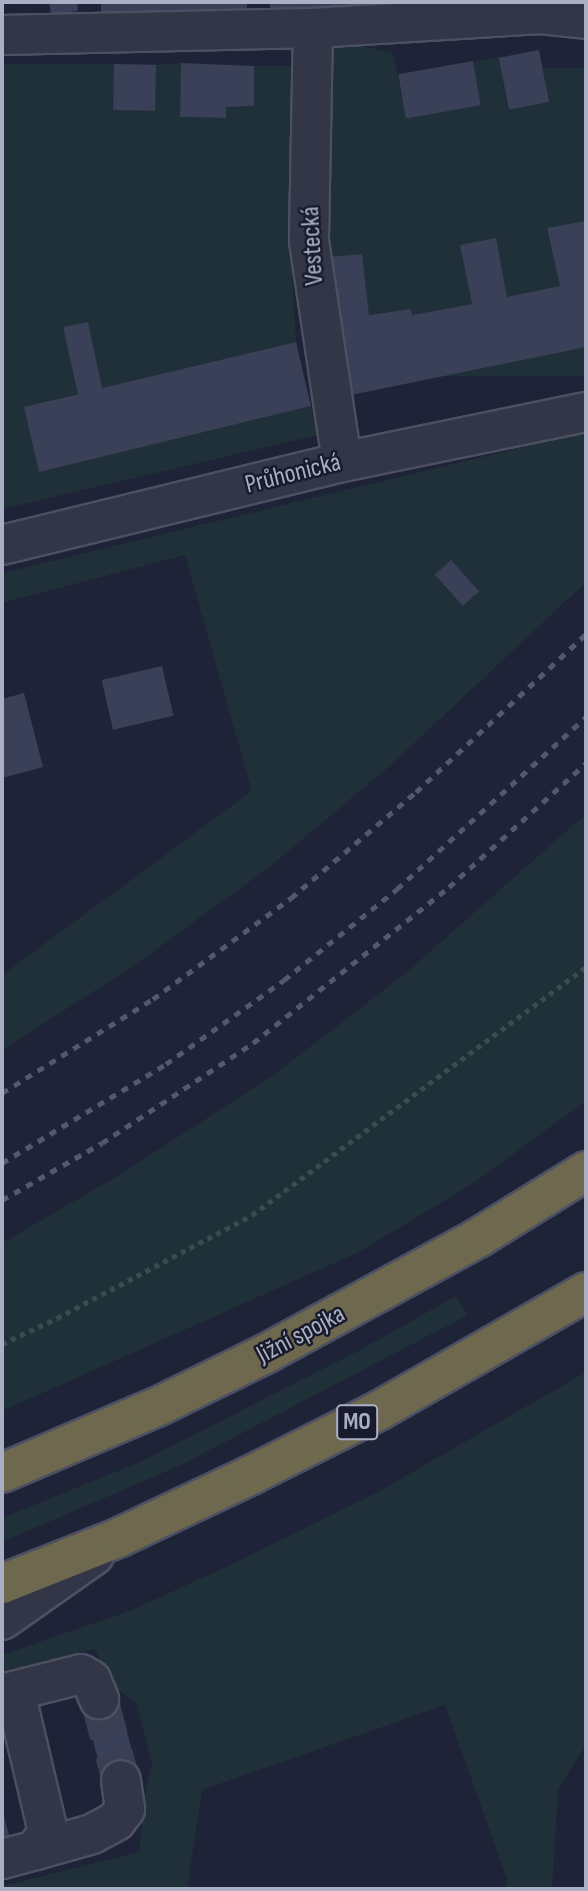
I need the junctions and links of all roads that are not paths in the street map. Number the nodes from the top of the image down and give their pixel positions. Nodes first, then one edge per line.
1 (586, 19) edge
2 (313, 28) junction
3 (2, 34) edge
4 (586, 412) edge
5 (342, 462) junction
6 (2, 545) edge
7 (586, 1171) edge
8 (586, 1292) edge
9 (2, 1474) edge
10 (120, 1537) junction
11 (2, 1584) edge
12 (2, 1620) edge
13 (2, 1695) edge
14 (99, 1699) tunnel mouth
15 (121, 1780) tunnel mouth
16 (19, 1855) edge

1 - 2 street
2 - 3 street
2 - 5 street, Vestecká
4 - 5 street, Průhonická
5 - 6 street, Průhonická
7 - 9 highway, Jižní spojka
8 - 10 highway, MO
10 - 11 highway, MO
10 - 12 street
13 - 14 street
13 - 16 street
15 - 16 street

